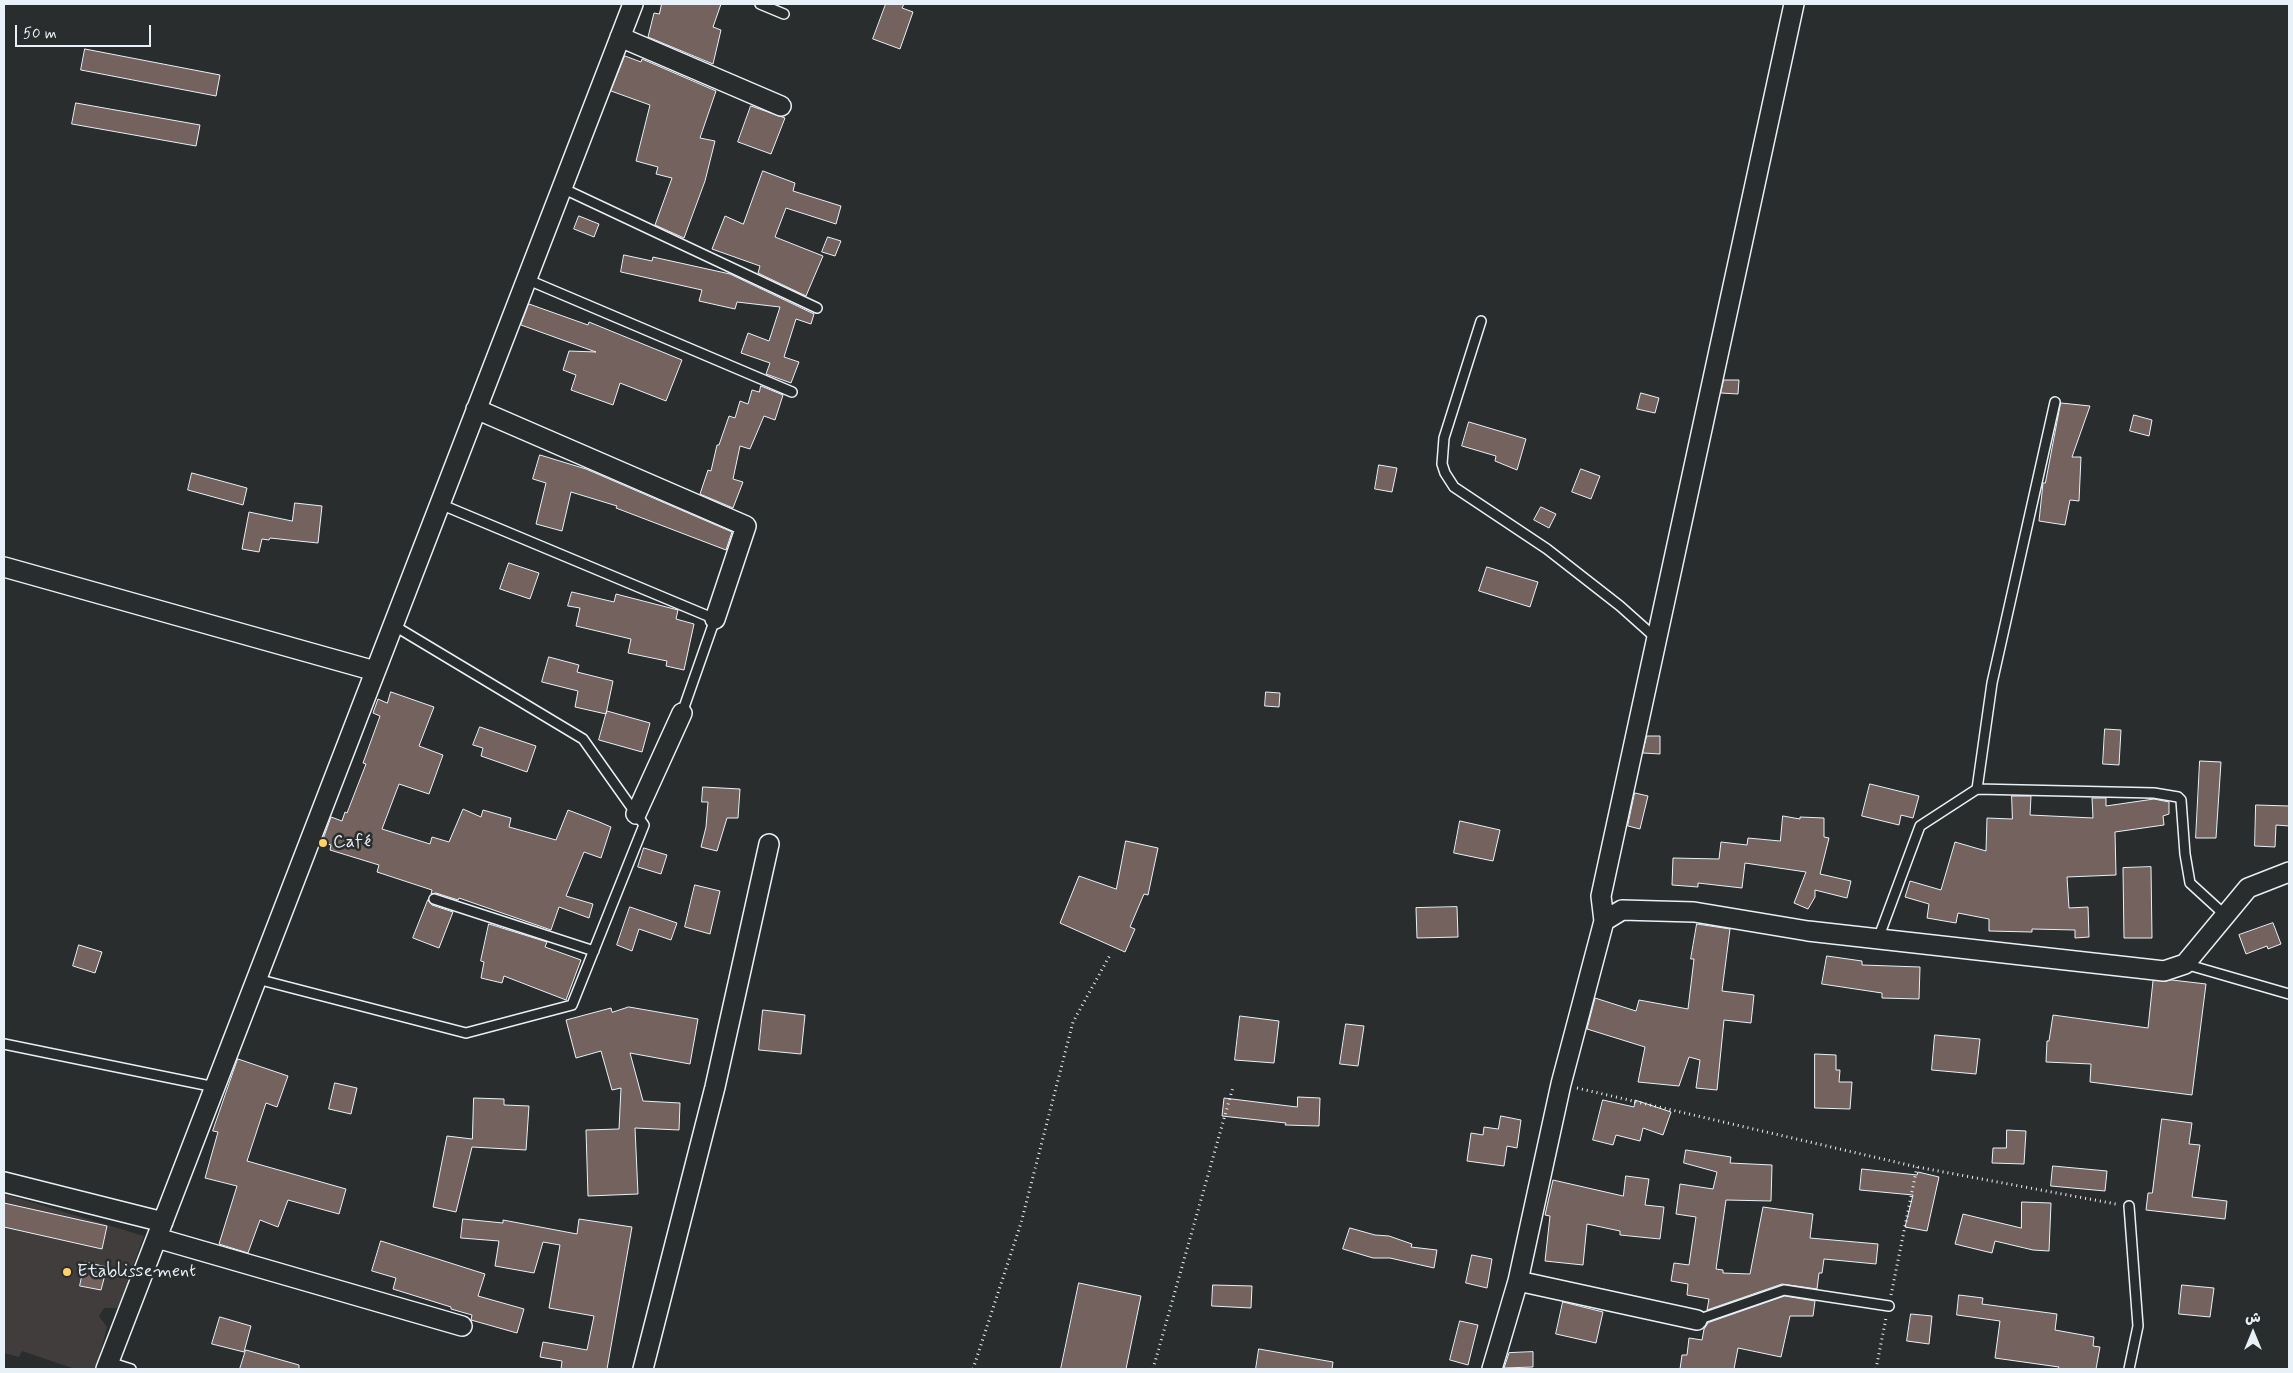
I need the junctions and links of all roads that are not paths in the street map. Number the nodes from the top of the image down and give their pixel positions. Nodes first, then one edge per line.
1 (632, 4) edge
2 (760, 4) edge
3 (1794, 4) edge
4 (784, 14) dead end
5 (620, 37) junction
6 (781, 106) dead end
7 (562, 188) junction
8 (526, 279) junction
9 (817, 308) dead end
10 (1482, 321) dead end
11 (792, 392) dead end
12 (2054, 402) dead end
13 (476, 409) junction
14 (440, 504) junction
15 (4, 567) edge
16 (715, 619) junction
17 (393, 625) junction
18 (1657, 639) junction
19 (375, 671) junction
20 (682, 713) joint
21 (1977, 789) junction
22 (636, 814) junction
23 (769, 844) dead end
24 (2289, 872) edge
25 (434, 899) dead end
26 (2225, 915) junction
27 (1604, 921) junction
28 (1878, 939) junction
29 (594, 951) junction
30 (2185, 964) junction
31 (257, 979) junction
32 (2289, 994) edge
33 (4, 1044) edge
34 (215, 1087) junction
35 (4, 1182) edge
36 (2129, 1206) road end
37 (160, 1230) junction
38 (1518, 1281) junction
39 (1889, 1306) road end
40 (1697, 1320) joint
41 (462, 1326) dead end
42 (108, 1366) edge
43 (131, 1369) edge
44 (643, 1369) edge
45 (1492, 1369) edge
46 (2129, 1369) edge

1 - 5 street
2 - 4 lane
3 - 18 street
5 - 6 street
5 - 7 street
7 - 8 street
7 - 9 lane
8 - 11 lane
8 - 13 street
10 - 18 lane
12 - 21 lane
13 - 14 street
13 - 16 street
14 - 16 lane
14 - 17 street
15 - 19 street
16 - 20 lane
17 - 19 street
17 - 22 lane
18 - 27 street
19 - 31 street
20 - 22 street
21 - 26 lane
21 - 28 lane
22 - 29 lane
23 - 44 street
24 - 26 street
25 - 29 lane
26 - 30 street
27 - 28 street
27 - 38 street
28 - 30 street
29 - 31 lane
30 - 32 lane
31 - 34 street
33 - 34 lane
34 - 37 street
35 - 37 street
36 - 46 lane
37 - 41 street
37 - 42 street
38 - 40 street
38 - 45 street
39 - 40 lane
42 - 43 lane

